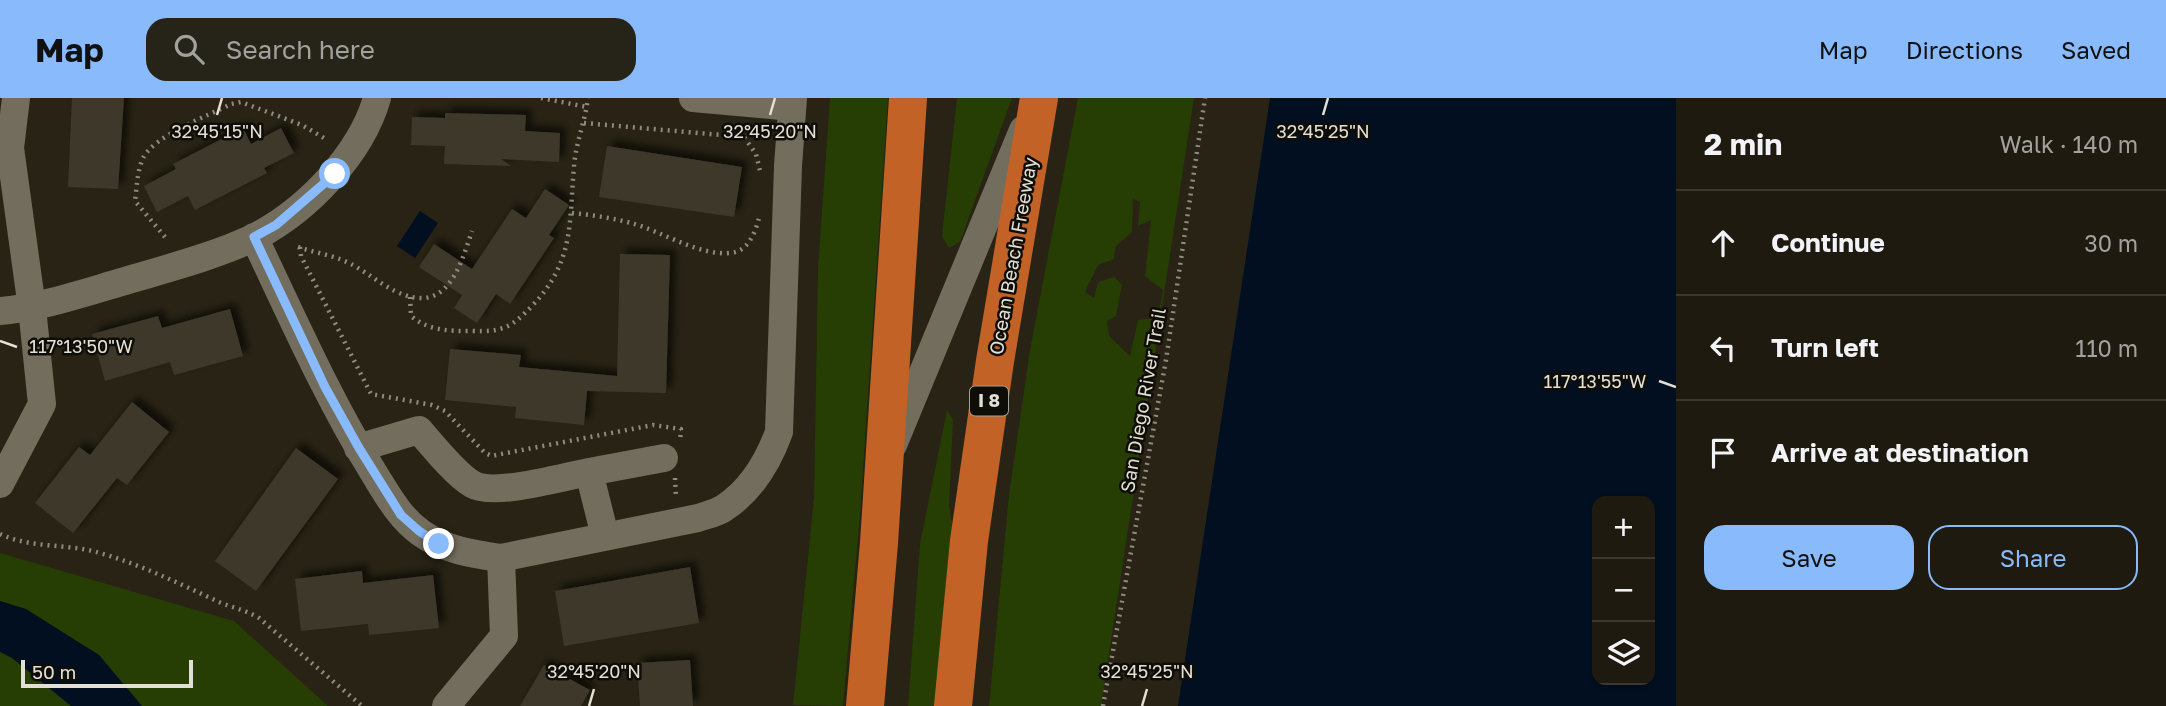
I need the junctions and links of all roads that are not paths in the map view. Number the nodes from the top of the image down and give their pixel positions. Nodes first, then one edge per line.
1 (16, 98) edge
2 (377, 98) edge
3 (693, 98) edge
4 (908, 98) edge
5 (1038, 98) edge
6 (792, 103) edge
7 (254, 237) junction
8 (32, 308) junction
9 (0, 311) edge
10 (359, 448) junction
11 (673, 460) road end
12 (884, 467) junction
13 (589, 472) junction
14 (0, 484) edge
15 (605, 536) junction
16 (501, 558) junction
17 (446, 706) edge
18 (865, 706) edge
19 (953, 706) edge

1 - 8 lane
2 - 7 lane
3 - 6 lane
4 - 12 highway
5 - 12 lane
5 - 19 highway, Ocean Beach Freeway / I 8
6 - 15 lane
7 - 8 lane
7 - 10 lane
8 - 9 lane
8 - 14 lane
10 - 13 lane
10 - 16 lane
11 - 13 lane
12 - 18 highway
13 - 15 lane
15 - 16 lane
16 - 17 lane

